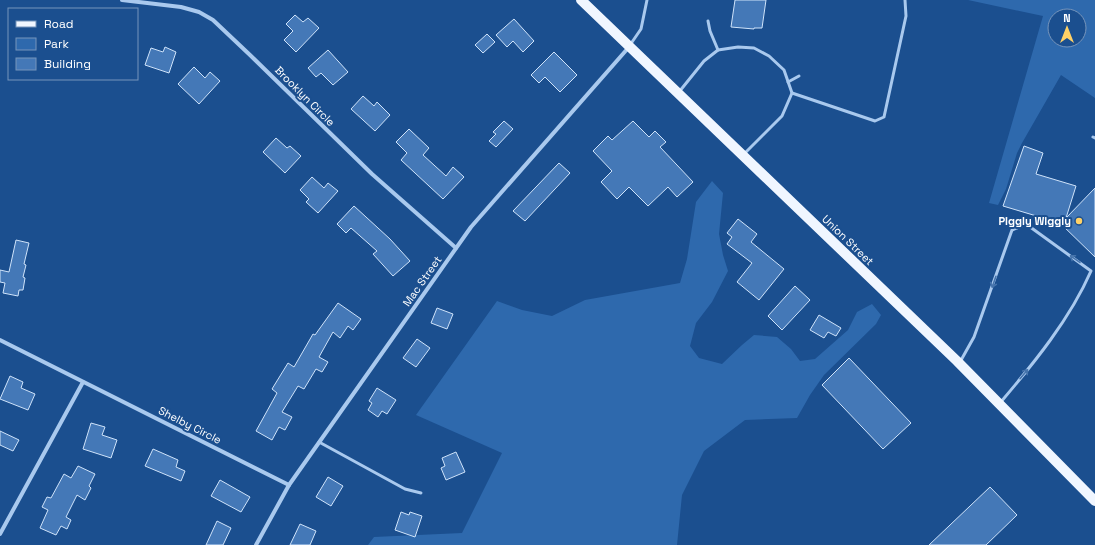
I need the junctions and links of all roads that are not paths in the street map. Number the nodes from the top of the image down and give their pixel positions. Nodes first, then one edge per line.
1 (122, 0) edge
2 (581, 0) edge
3 (647, 0) edge
4 (905, 0) edge
5 (708, 21) dead end
6 (629, 46) junction
7 (718, 50) junction
8 (799, 76) dead end
9 (788, 82) junction
10 (678, 93) junction
11 (792, 93) junction
12 (742, 155) junction
13 (456, 248) junction
14 (0, 340) edge
15 (959, 364) junction
16 (83, 382) junction
17 (999, 404) junction
18 (319, 442) junction
19 (288, 485) junction
20 (421, 493) dead end
21 (1095, 501) edge
22 (0, 534) edge
23 (256, 545) edge

1 - 13 street, Brooklyn Circle
2 - 6 main road, Union Street
3 - 6 lane
4 - 11 lane
5 - 7 lane
6 - 10 main road, Union Street
6 - 13 street, Mac Street
7 - 9 lane
7 - 10 lane
8 - 9 lane
9 - 11 lane
10 - 12 main road, Union Street
11 - 12 lane
12 - 15 main road, Union Street
13 - 18 street, Mac Street
14 - 16 street, Shelby Circle
15 - 17 main road, Union Street
17 -> 15 lane
16 - 19 street, Shelby Circle
16 - 22 street
17 - 21 main road, Union Street
18 - 19 street, Mac Street
18 - 20 lane
19 - 23 street, Mac Street

